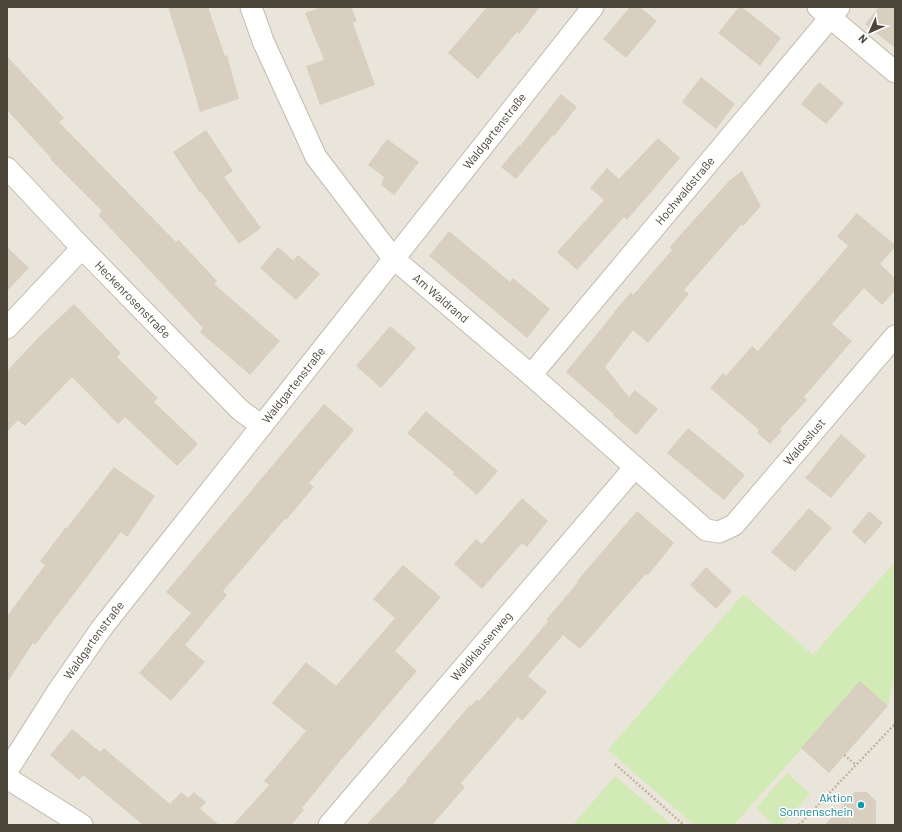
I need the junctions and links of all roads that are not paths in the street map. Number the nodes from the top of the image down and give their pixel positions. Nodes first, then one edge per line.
1 (251, 7) edge
2 (593, 7) edge
3 (829, 10) edge
4 (895, 72) edge
5 (7, 168) edge
6 (82, 248) junction
7 (393, 258) junction
8 (7, 328) edge
9 (895, 336) edge
10 (531, 375) junction
11 (262, 426) junction
12 (634, 467) junction
13 (706, 530) joint
14 (7, 771) edge
15 (7, 778) edge
16 (82, 825) edge
17 (329, 825) edge

1 - 7 street, Am Waldrand
2 - 7 street, Waldgartenstraße
3 - 4 street
3 - 10 street, Hochwaldstraße
5 - 6 street, Heckenrosenstraße
6 - 8 street
6 - 11 street, Heckenrosenstraße
7 - 10 street, Am Waldrand
7 - 11 street, Waldgartenstraße
9 - 13 street, Waldeslust
10 - 12 street, Am Waldrand
11 - 14 street, Waldgartenstraße
12 - 13 street, Am Waldrand
12 - 17 street, Waldklausenweg
15 - 16 street

